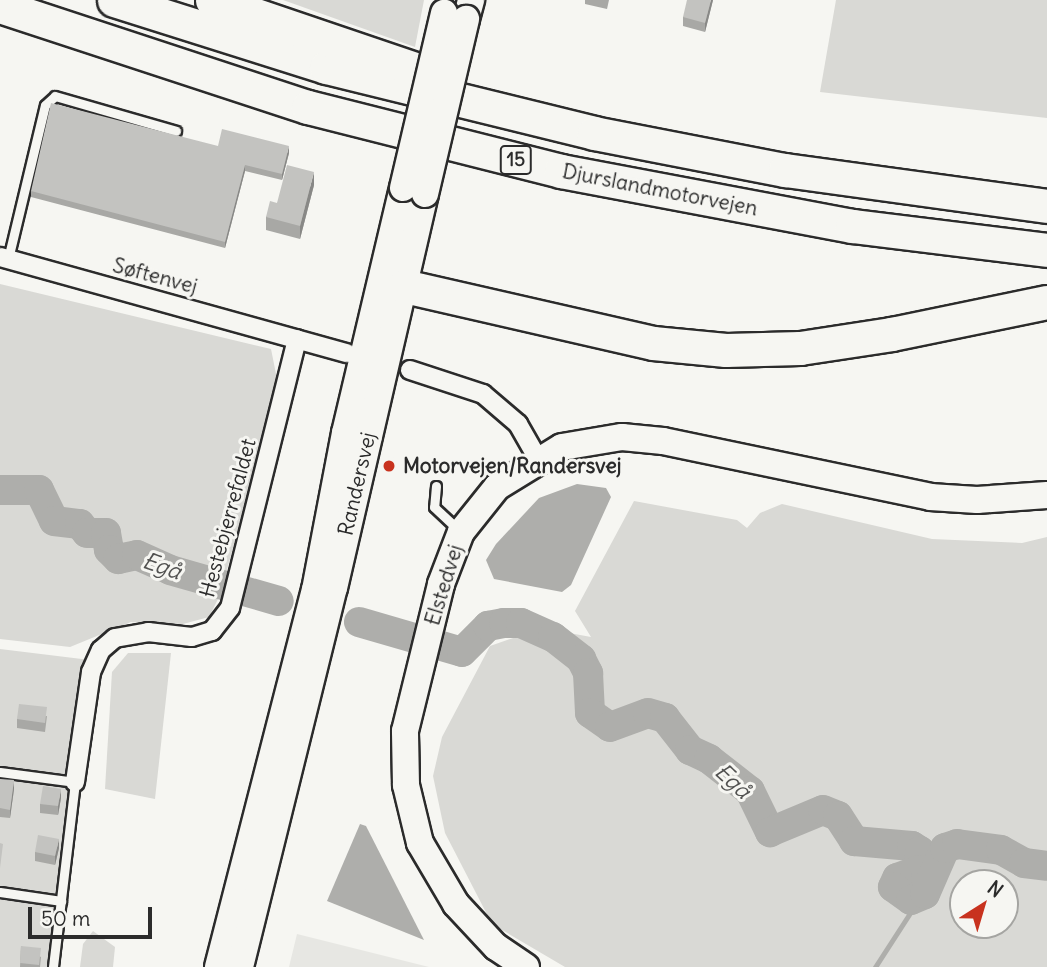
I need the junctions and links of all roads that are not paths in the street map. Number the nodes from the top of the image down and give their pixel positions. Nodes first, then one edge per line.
1 (114, 0) edge
2 (212, 0) edge
3 (0, 6) edge
4 (457, 8) edge
5 (176, 131) dead end
6 (785, 170) junction
7 (1047, 206) edge
8 (1047, 250) edge
9 (4, 258) edge
10 (392, 284) junction
11 (1047, 302) edge
12 (297, 339) junction
13 (347, 352) dead end
14 (410, 370) dead end
15 (538, 459) junction
16 (436, 486) dead end
17 (1047, 495) edge
18 (461, 532) junction
19 (0, 772) edge
20 (75, 782) junction
21 (0, 892) edge
22 (61, 901) junction
23 (53, 967) edge
24 (218, 967) edge
25 (240, 967) edge
26 (526, 967) edge

1 - 6 highway, Djurslandmotorvejen / 15
2 - 6 highway
3 - 8 highway, Djurslandmotorvejen / 15
4 - 10 main road, Randersvej, bridge
5 - 9 lane
6 - 7 highway, Djurslandmotorvejen / 15
9 - 12 street, Søftenvej
10 - 11 highway
10 - 24 main road, Randersvej
10 - 25 main road, Randersvej
12 - 13 street
12 - 20 street, Hestebjerrefaldet
14 - 15 street
15 - 17 main road, Elstedvej
15 - 18 main road, Elstedvej
16 - 18 lane
18 - 26 main road, Elstedvej
19 - 20 lane
20 - 22 lane
21 - 22 lane
22 - 23 lane

